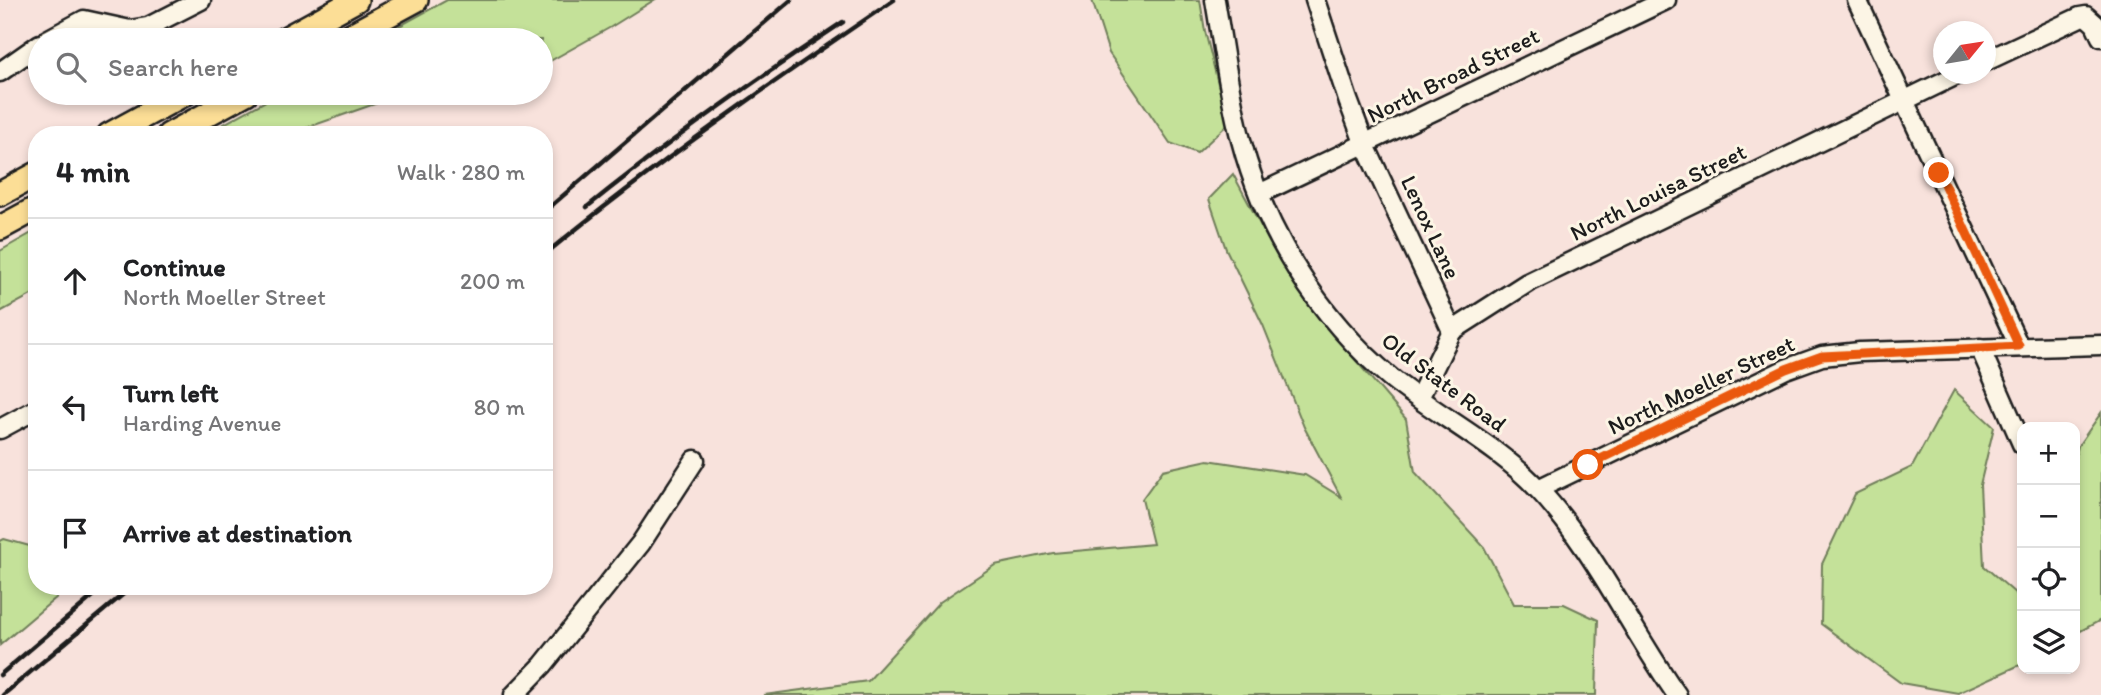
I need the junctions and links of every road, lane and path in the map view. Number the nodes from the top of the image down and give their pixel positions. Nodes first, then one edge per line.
1 (201, 0) edge
2 (356, 0) edge
3 (416, 0) edge
4 (1215, 0) edge
5 (1315, 0) edge
6 (1667, 0) edge
7 (1857, 0) edge
8 (1632, 8) edge
9 (69, 28) edge
10 (121, 28) edge
11 (142, 28) edge
12 (305, 28) edge
13 (364, 28) edge
14 (2101, 37) edge
15 (28, 52) edge
16 (1996, 56) edge
17 (0, 72) edge
18 (1937, 84) edge
19 (1905, 99) junction
20 (164, 105) edge
21 (224, 105) edge
22 (126, 126) edge
23 (186, 126) edge
24 (1365, 145) junction
25 (28, 179) edge
26 (0, 194) edge
27 (1259, 194) junction
28 (28, 213) edge
29 (0, 228) edge
30 (1452, 331) junction
31 (2101, 345) edge
32 (2019, 346) junction
33 (1980, 348) junction
34 (1419, 398) junction
35 (28, 414) edge
36 (0, 429) edge
37 (2017, 433) edge
38 (695, 460) dead end
39 (1538, 489) junction
40 (514, 695) edge
41 (1677, 695) edge

1 - 11 street
2 - 12 main road
3 - 13 main road
4 - 27 street, Old State Road
5 - 24 street, Lenox Lane
6 - 8 street, North Broad Street
7 - 19 street
8 - 24 street, North Broad Street
9 - 10 street
14 - 16 street
15 - 17 street
18 - 19 street, North Louisa Street
19 - 30 street, North Louisa Street
19 - 32 street
20 - 22 main road
21 - 23 main road
24 - 27 street, North Broad Street
24 - 30 street, Lenox Lane
25 - 26 main road
27 - 34 street, Old State Road
28 - 29 main road
30 - 34 street
31 - 32 street, North Moeller Street
32 - 33 street, North Moeller Street
33 - 37 street
33 - 39 street, North Moeller Street
34 - 39 street, Old State Road
35 - 36 street
38 - 40 street
39 - 41 street, Old State Road

